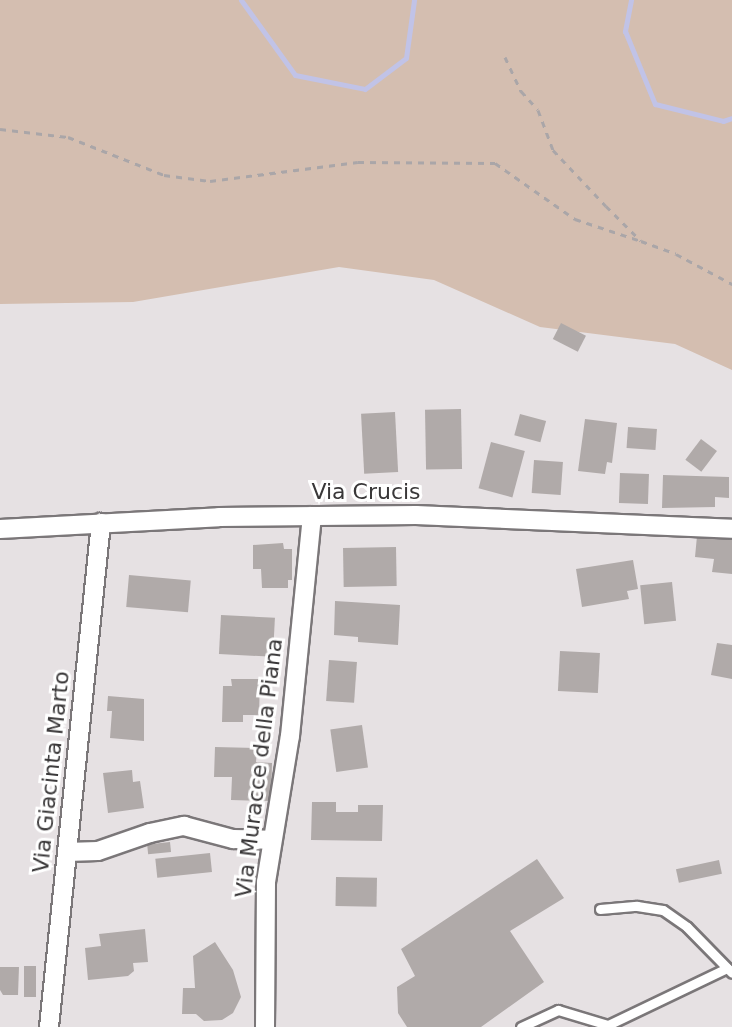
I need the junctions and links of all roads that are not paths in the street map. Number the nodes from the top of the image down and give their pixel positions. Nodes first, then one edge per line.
1 (312, 516) junction
2 (101, 523) junction
3 (0, 529) edge
4 (732, 529) edge
5 (272, 840) junction
6 (67, 852) junction
7 (600, 909) dead end
8 (730, 970) edge
9 (608, 1026) edge
10 (49, 1027) edge
11 (265, 1027) edge
12 (521, 1027) edge

1 - 2 street, Via Crucis
1 - 4 street, Via Crucis
1 - 5 street, Via Muracce della Piana
2 - 3 street, Via Crucis
2 - 6 street, Via Giacinta Marto
5 - 6 street
5 - 11 street, Via Muracce della Piana
6 - 10 street, Via Giacinta Marto
7 - 8 lane
8 - 9 lane
9 - 12 lane

